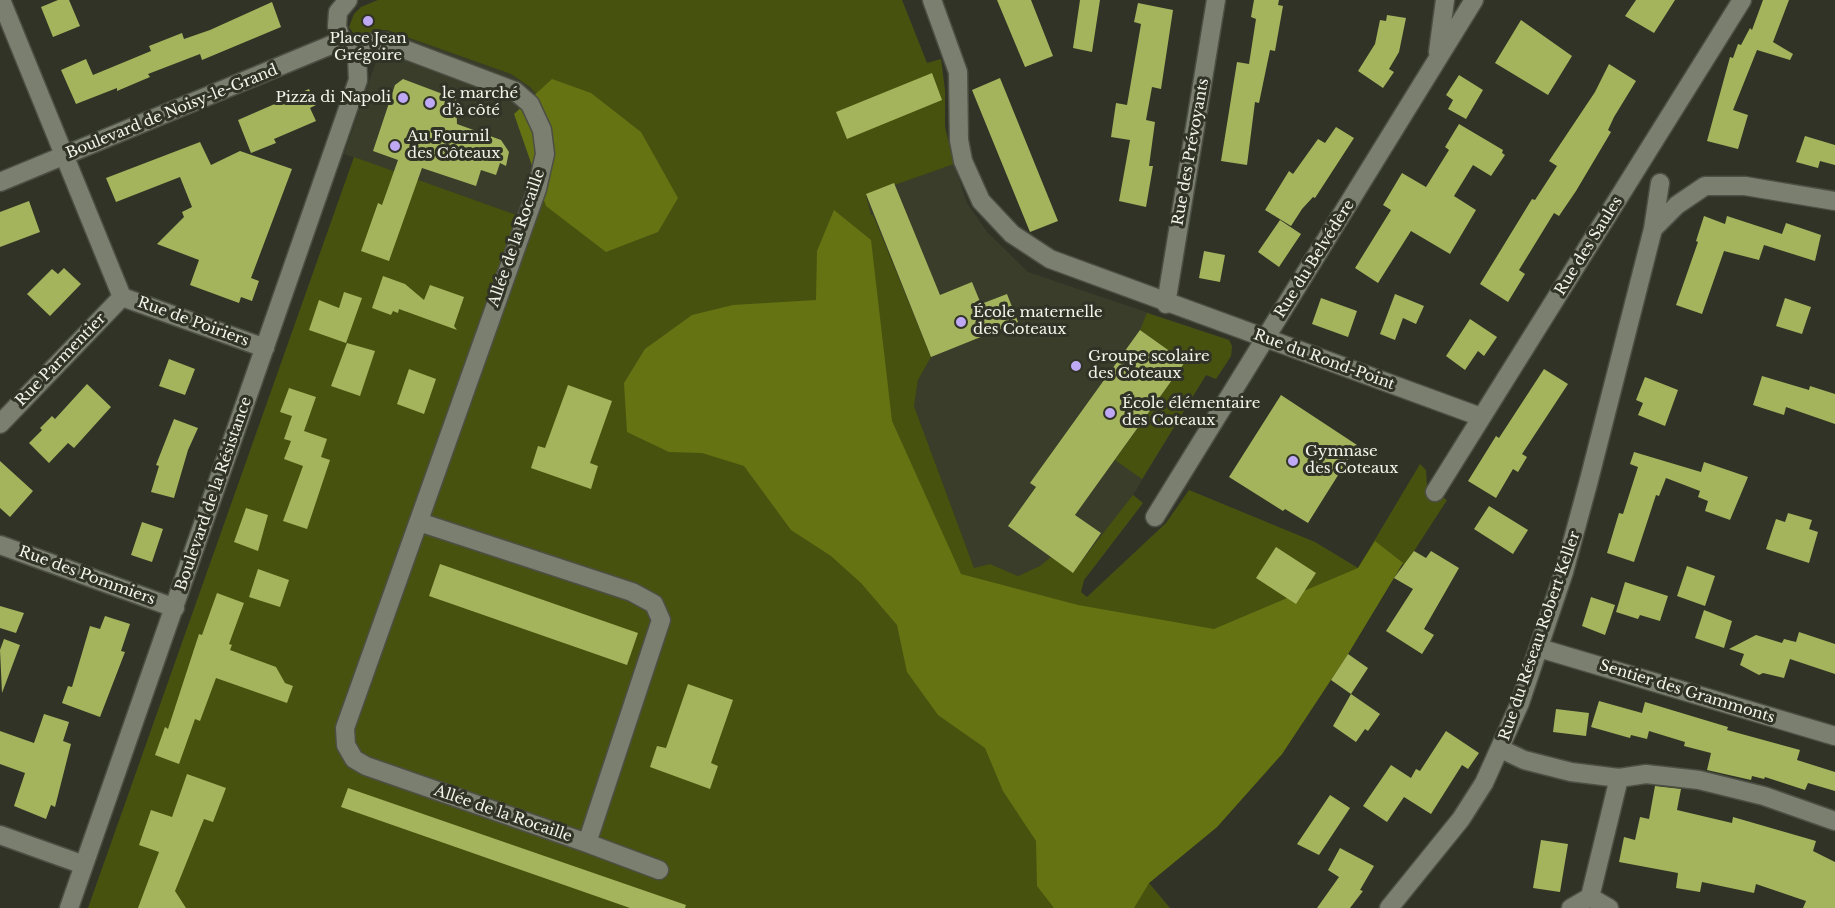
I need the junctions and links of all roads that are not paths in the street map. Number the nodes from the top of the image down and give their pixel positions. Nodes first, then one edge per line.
1 (1, 0) edge
2 (932, 0) edge
3 (1216, 0) edge
4 (1445, 0) edge
5 (1474, 0) edge
6 (1742, 0) edge
7 (342, 2) edge
8 (348, 46) junction
9 (1437, 59) junction
10 (63, 156) junction
11 (1639, 167) junction
12 (0, 182) edge
13 (1660, 183) junction
14 (1705, 186) junction
15 (1835, 201) edge
16 (1653, 229) junction
17 (122, 297) junction
18 (1166, 303) junction
19 (1266, 339) junction
20 (265, 348) junction
21 (1481, 417) junction
22 (0, 424) edge
23 (1435, 492) dead end
24 (1155, 517) dead end
25 (419, 522) junction
26 (0, 545) edge
27 (175, 608) junction
28 (1539, 648) junction
29 (1835, 736) edge
30 (1502, 749) junction
31 (1618, 778) junction
32 (1835, 821) edge
33 (0, 835) edge
34 (587, 843) junction
35 (84, 865) junction
36 (659, 870) dead end
37 (1590, 897) junction
38 (69, 908) edge
39 (1389, 908) edge
40 (1571, 908) edge
41 (1609, 908) edge

1 - 10 street
2 - 18 street, Rue du Rond-Point
3 - 18 street, Rue des Prévoyants
4 - 9 street
5 - 9 street, Rue du Belvédère
6 - 11 street, Rue des Saules
7 - 8 street
8 - 10 street, Boulevard de Noisy-le-Grand
8 - 20 street, Boulevard de la Résistance
8 - 25 street, Allée de la Rocaille
9 - 19 street, Rue du Belvédère
10 - 12 street, Boulevard de Noisy-le-Grand
10 - 17 street
11 - 13 street
11 - 21 street, Rue des Saules
13 - 14 street
13 - 16 street, Rue du Réseau Robert Keller
14 - 15 street
14 - 16 street
16 - 28 street, Rue du Réseau Robert Keller
17 - 20 street, Rue de Poiriers
17 - 22 street, Rue Parmentier
18 - 19 street, Rue du Rond-Point
19 - 21 street, Rue du Rond-Point
19 - 24 street, Rue du Belvédère
20 - 27 street, Boulevard de la Résistance
21 - 23 street, Rue des Saules
25 - 34 street, Allée de la Rocaille
25 - 34 street, Allée de la Rocaille
26 - 27 street, Rue des Pommiers
27 - 35 street, Boulevard de la Résistance
28 - 29 street, Sentier des Grammonts
28 - 30 street, Rue du Réseau Robert Keller
30 - 31 street
30 - 39 street, Rue du Réseau Robert Keller
31 - 32 street
31 - 37 street
33 - 35 street
34 - 36 street
35 - 38 street, Boulevard de la Résistance
37 - 40 street
37 - 41 street

